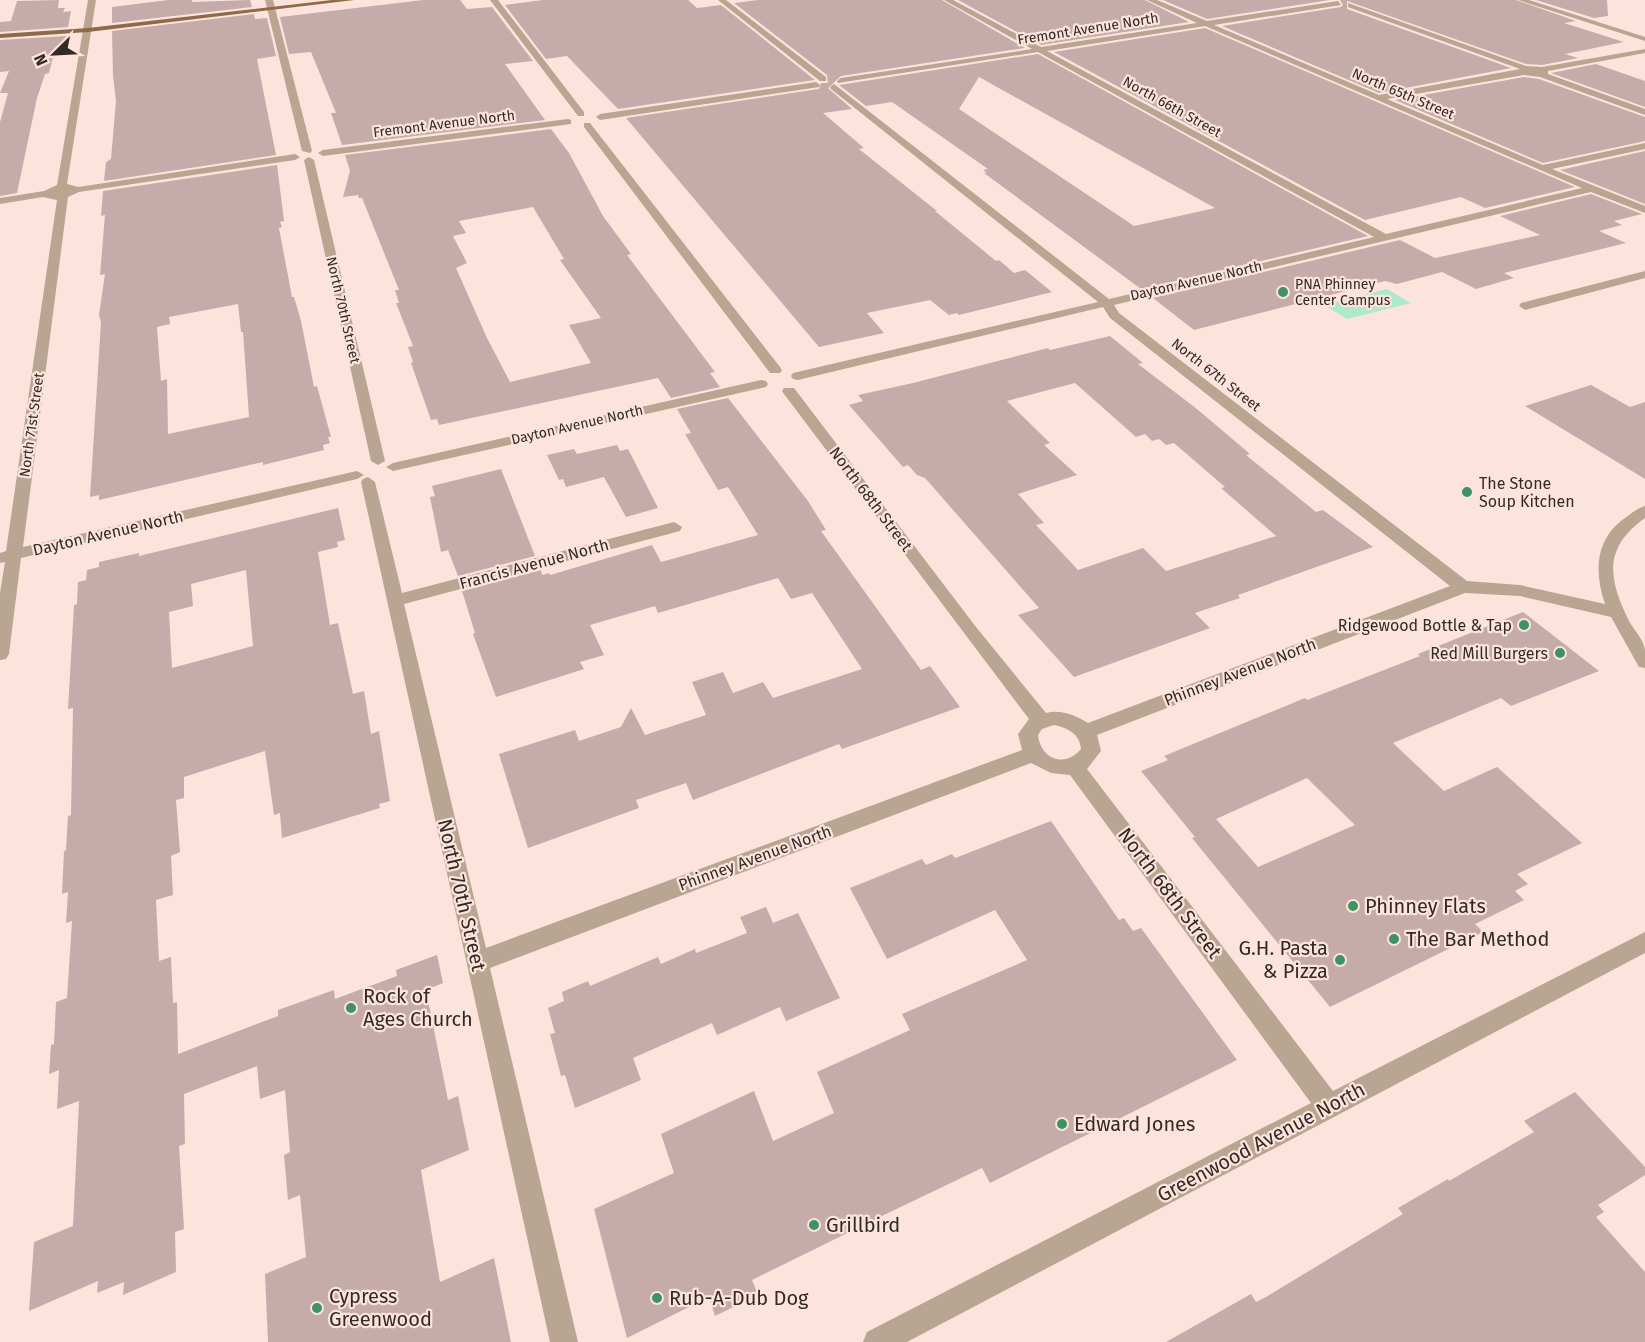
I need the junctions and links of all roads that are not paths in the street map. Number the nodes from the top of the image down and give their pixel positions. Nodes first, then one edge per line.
1 (92, 0) edge
2 (350, 0) edge
3 (494, 0) edge
4 (722, 0) edge
5 (948, 0) edge
6 (1151, 0) edge
7 (1362, 0) edge
8 (1522, 0) edge
9 (1338, 1) edge
10 (1352, 3) junction
11 (270, 4) edge
12 (1207, 24) junction
13 (88, 30) junction
14 (0, 36) edge
15 (1645, 39) edge
16 (1040, 50) junction
17 (1645, 51) edge
18 (1525, 70) junction
19 (1541, 72) junction
20 (828, 83) junction
21 (1380, 98) junction
22 (1645, 112) edge
23 (581, 114) junction
24 (600, 117) junction
25 (568, 122) junction
26 (587, 125) junction
27 (1645, 146) edge
28 (308, 155) junction
29 (1542, 168) junction
30 (1594, 189) junction
31 (67, 191) junction
32 (0, 201) edge
33 (1645, 210) edge
34 (1383, 237) junction
35 (1645, 274) edge
36 (1106, 302) junction
37 (1525, 306) dead end
38 (775, 370) junction
39 (798, 376) junction
40 (775, 389) junction
41 (378, 461) junction
42 (393, 467) junction
43 (362, 479) junction
44 (1645, 511) edge
45 (674, 527) dead end
46 (7, 556) edge
47 (1463, 587) junction
48 (395, 602) junction
49 (1614, 612) junction
50 (0, 654) edge
51 (1645, 662) edge
52 (1041, 721) junction
53 (1085, 732) junction
54 (1033, 754) junction
55 (1074, 766) junction
56 (1645, 942) edge
57 (477, 962) junction
58 (1329, 1106) junction
59 (564, 1342) edge
60 (877, 1342) edge

1 - 13 street, North 71st Street
2 - 11 main road
3 - 23 street
4 - 20 street, North 67th Street
5 - 16 street, North 66th Street
6 - 12 street, North 65th Street
7 - 10 street
8 - 15 street
9 - 10 street, Fremont Avenue North
9 - 12 street, Fremont Avenue North
10 - 18 street
11 - 13 main road
11 - 28 street, North 70th Street
12 - 16 street, Fremont Avenue North
12 - 21 street, North 65th Street
13 - 14 main road
13 - 31 street, North 71st Street
16 - 20 street, Fremont Avenue North
16 - 34 street, North 66th Street
17 - 19 street
18 - 19 street
18 - 21 street
19 - 22 street
20 - 24 street, Fremont Avenue North
20 - 36 street, North 67th Street
21 - 29 street, North 65th Street
23 - 24 street
23 - 25 street
24 - 26 street
25 - 26 street
25 - 28 street, Fremont Avenue North
26 - 38 street
27 - 29 street
28 - 31 street
28 - 41 street, North 70th Street
29 - 30 street, North 65th Street
30 - 33 street, North 65th Street
30 - 34 street, Dayton Avenue North
31 - 32 street
31 - 46 street, North 71st Street
34 - 36 street, Dayton Avenue North
35 - 37 street
36 - 39 street, Dayton Avenue North
36 - 47 street, North 67th Street
38 - 39 street
38 - 40 street
39 - 40 street
40 - 42 street, Dayton Avenue North
40 - 52 street, North 68th Street
41 - 42 street
41 - 43 street
42 - 43 street, Dayton Avenue North
43 - 46 street, Dayton Avenue North
43 - 48 street, North 70th Street
44 - 49 street
45 - 48 street, Francis Avenue North
46 - 50 street, North 71st Street
47 - 49 street
47 - 53 street, Phinney Avenue North
48 - 57 street, North 70th Street
49 - 51 street
52 - 53 street
52 - 54 street
53 - 55 street
54 - 55 street
54 - 57 street, Phinney Avenue North
55 - 58 street, North 68th Street
56 - 58 street, Greenwood Avenue North
57 - 59 street, North 70th Street
58 - 60 street, Greenwood Avenue North

